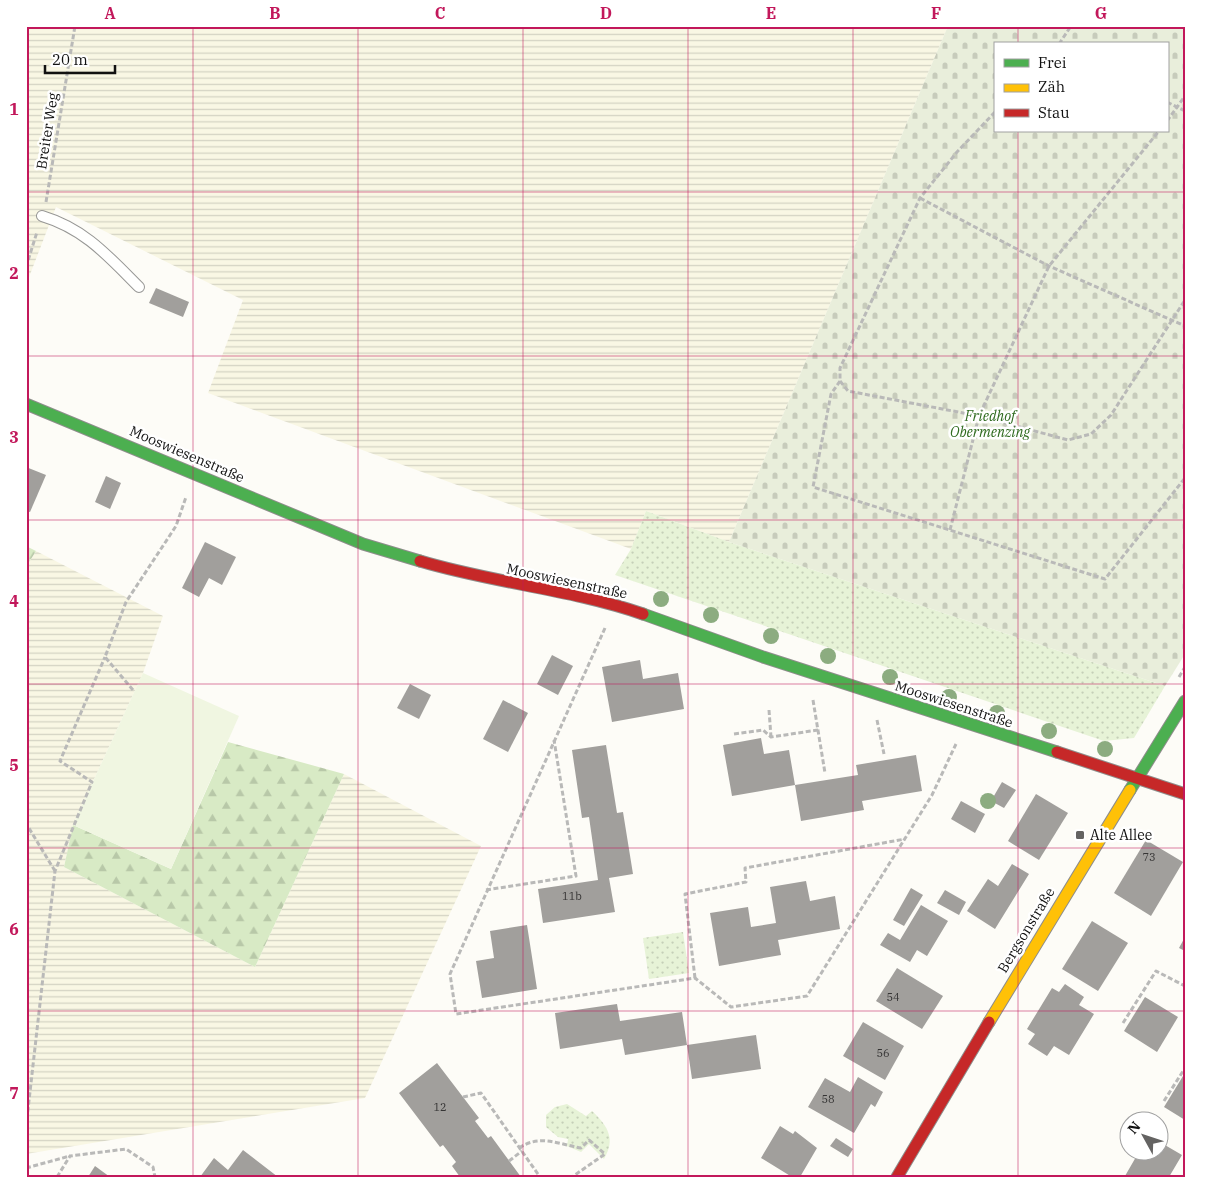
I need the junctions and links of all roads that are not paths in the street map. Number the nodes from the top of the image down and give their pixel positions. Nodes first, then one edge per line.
1 (42, 216) road end
2 (139, 287) dead end
3 (26, 404) edge
4 (1185, 701) edge
5 (1136, 780) junction
6 (1185, 794) edge
7 (897, 1177) edge

1 - 2 lane
3 - 5 street, Mooswiesenstraße
4 - 5 street, Bergsonstraße
5 - 6 street
5 - 7 street, Bergsonstraße

